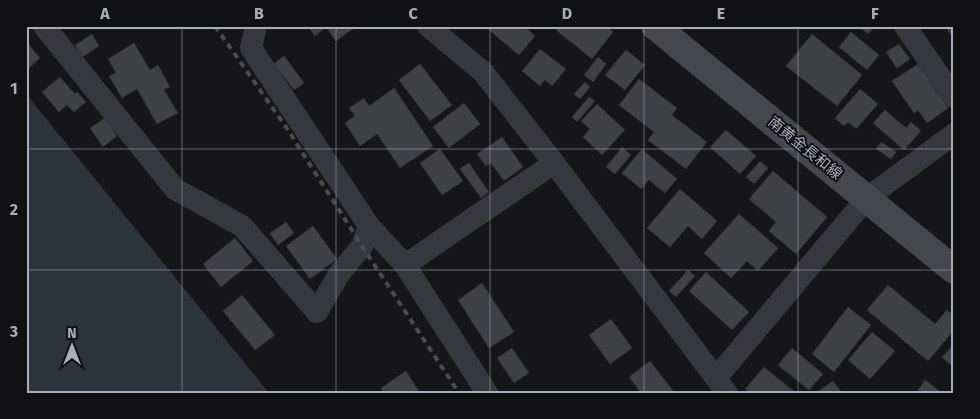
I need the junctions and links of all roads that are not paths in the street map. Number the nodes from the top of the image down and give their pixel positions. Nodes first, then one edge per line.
1 (44, 26) edge
2 (256, 26) edge
3 (428, 26) edge
4 (655, 26) edge
5 (905, 26) edge
6 (954, 97) edge
7 (954, 134) edge
8 (554, 162) junction
9 (867, 198) junction
10 (369, 226) junction
11 (404, 265) junction
12 (954, 270) edge
13 (721, 386) edge
14 (487, 393) edge

1 - 10 street
2 - 10 street
3 - 8 street
4 - 9 main road, 南黄金長和線
5 - 6 street
7 - 9 street
8 - 11 street
8 - 13 street
9 - 12 main road, 南黄金長和線
9 - 13 street
10 - 11 street
11 - 14 street

